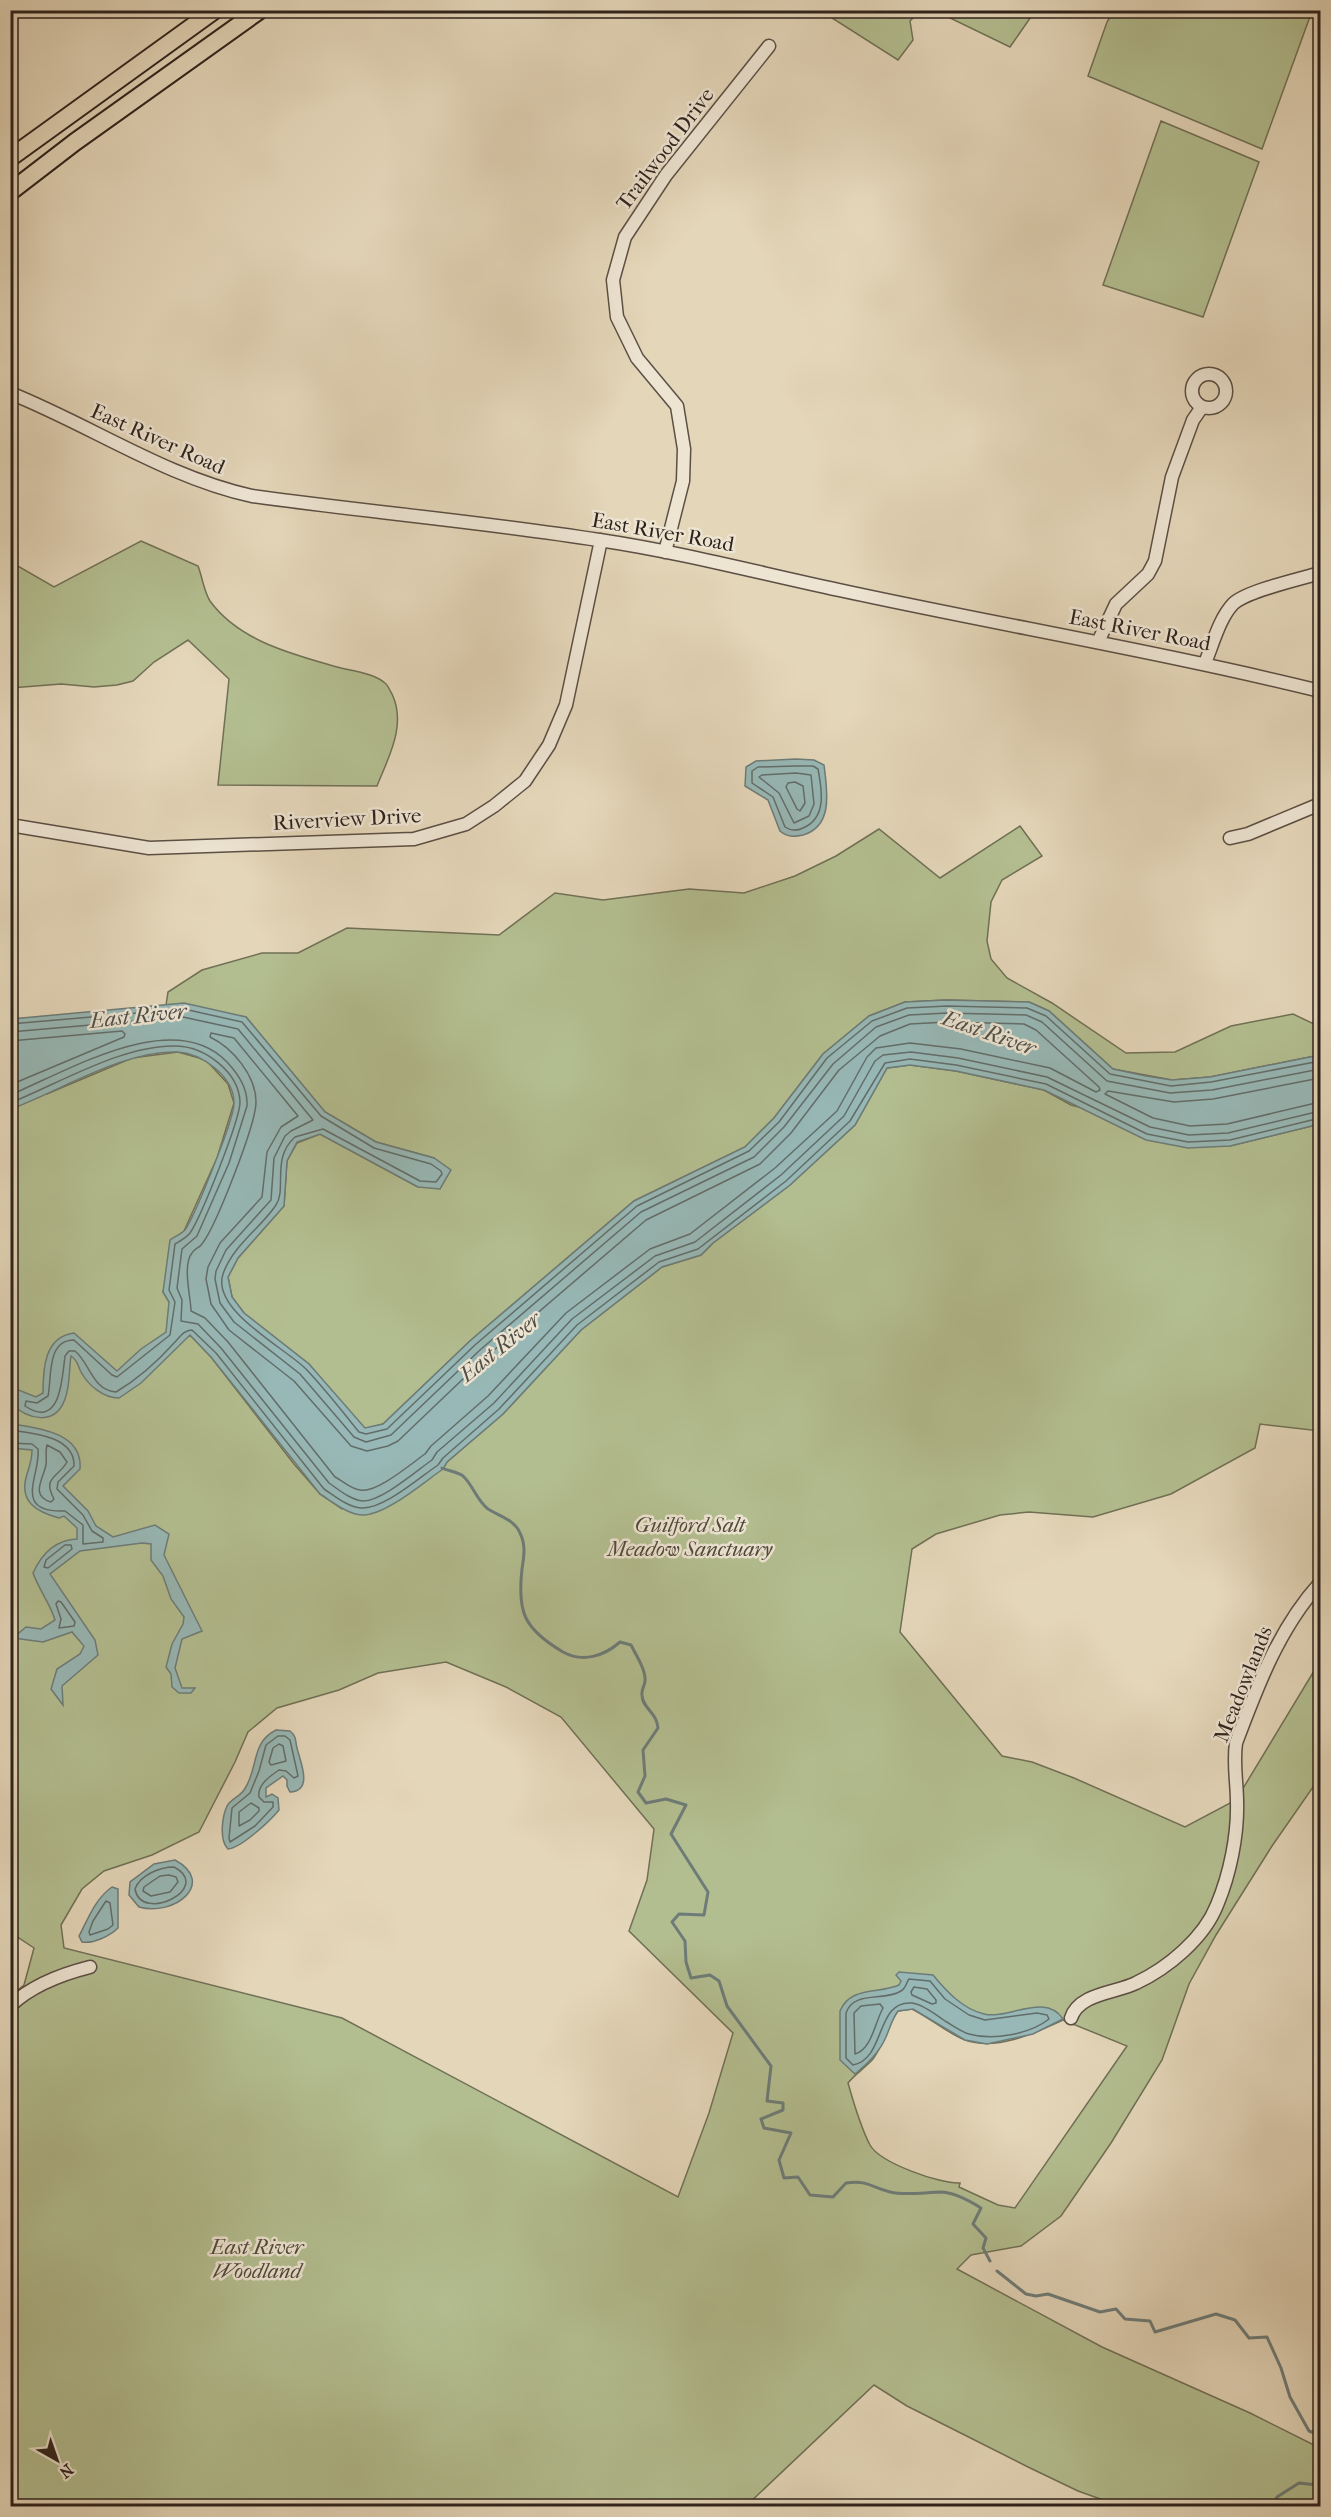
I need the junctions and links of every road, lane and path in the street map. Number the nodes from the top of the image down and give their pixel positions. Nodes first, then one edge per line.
1 (215, 10) edge
2 (260, 10) edge
3 (769, 46) dead end
4 (10, 158) edge
5 (10, 192) edge
6 (10, 393) edge
7 (1202, 406) dead end
8 (601, 540) junction
9 (665, 552) junction
10 (1320, 573) edge
11 (1098, 642) junction
12 (1205, 663) junction
13 (1320, 691) edge
14 (1320, 804) edge
15 (10, 825) edge
16 (1230, 838) dead end
17 (1320, 1583) edge
18 (90, 1967) dead end
19 (10, 2006) edge
20 (1071, 2018) dead end

1 - 4 highway
2 - 5 highway
3 - 9 street, Trailwood Drive
6 - 8 street, East River Road
7 - 11 street
8 - 9 street, East River Road
8 - 15 street, Riverview Drive
9 - 11 street, East River Road
10 - 12 street
11 - 12 street, East River Road
12 - 13 street, East River Road
14 - 16 street
17 - 20 street, Meadowlands
18 - 19 street

